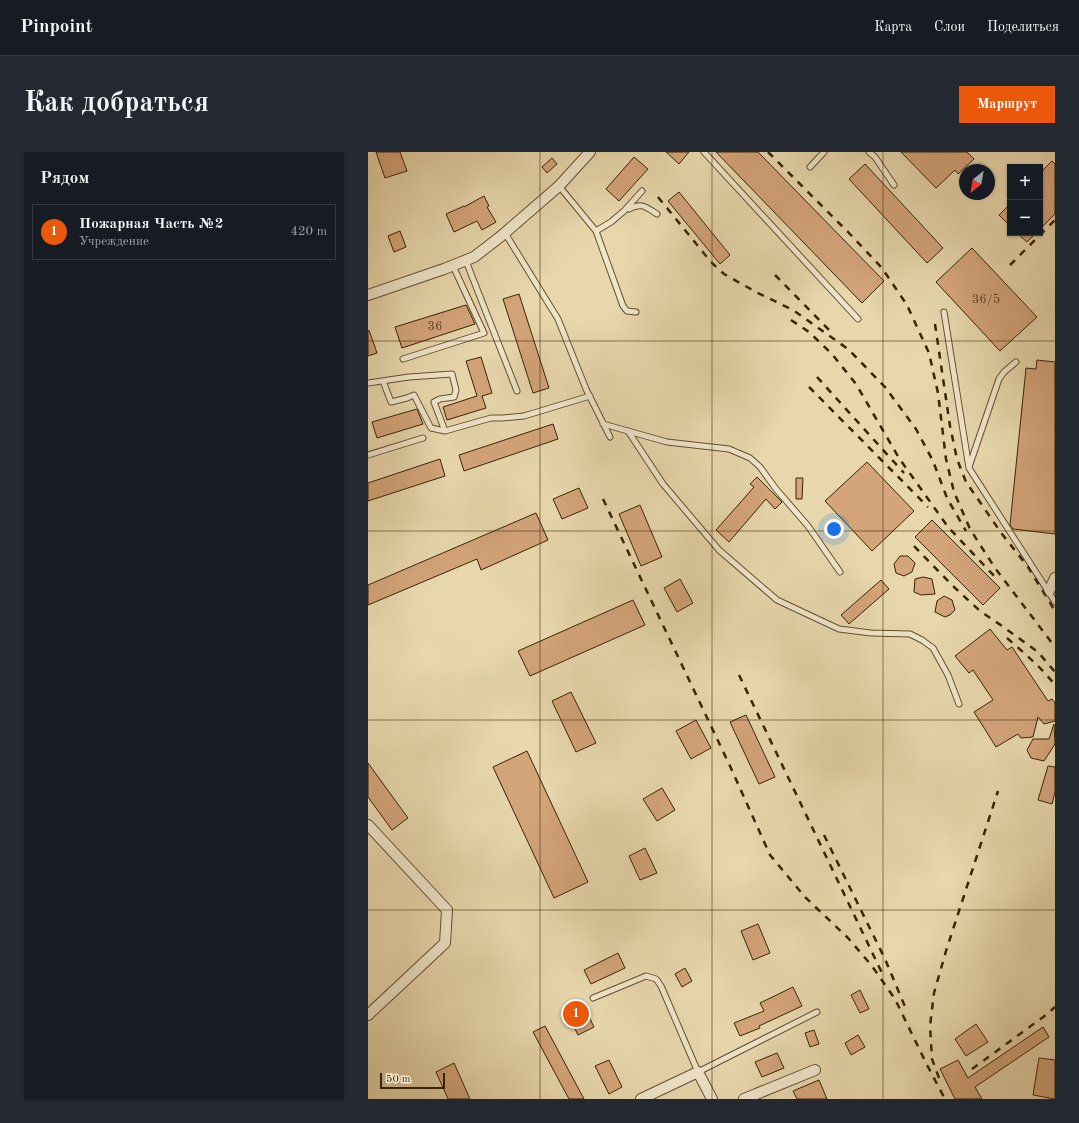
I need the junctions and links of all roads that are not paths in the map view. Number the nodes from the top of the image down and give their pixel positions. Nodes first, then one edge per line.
1 (590, 152) edge
2 (704, 152) edge
3 (824, 152) edge
4 (869, 152) edge
5 (810, 167) dead end
6 (894, 185) dead end
7 (559, 186) junction
8 (642, 191) dead end
9 (624, 211) junction
10 (657, 214) dead end
11 (596, 231) junction
12 (505, 233) junction
13 (466, 260) junction
14 (453, 266) junction
15 (368, 295) edge
16 (636, 312) dead end
17 (944, 312) dead end
18 (858, 319) dead end
19 (403, 359) dead end
20 (1016, 362) dead end
21 (383, 381) junction
22 (368, 383) edge
23 (516, 391) dead end
24 (590, 396) junction
25 (603, 424) junction
26 (444, 431) junction
27 (628, 431) junction
28 (610, 437) dead end
29 (422, 438) dead end
30 (368, 455) edge
31 (968, 468) junction
32 (840, 572) dead end
33 (1055, 578) edge
34 (1049, 592) junction
35 (1055, 602) edge
36 (959, 704) dead end
37 (368, 825) edge
38 (593, 998) dead end
39 (817, 1012) dead end
40 (368, 1015) edge
41 (815, 1070) dead end
42 (698, 1072) junction
43 (641, 1099) edge
44 (712, 1099) edge
45 (744, 1099) edge

1 - 7 street
2 - 18 lane
3 - 5 lane
4 - 6 lane
7 - 11 lane
7 - 12 street
8 - 9 lane
9 - 10 lane
9 - 11 lane
11 - 16 lane
12 - 13 street
12 - 24 lane
13 - 14 street
13 - 23 lane
14 - 15 street
14 - 19 lane
17 - 31 lane
20 - 31 lane
21 - 22 lane
21 - 26 lane
21 - 26 lane
24 - 25 lane
24 - 26 lane
25 - 27 lane
25 - 28 lane
27 - 32 lane
27 - 36 lane
29 - 30 lane
31 - 34 lane
33 - 34 street
34 - 35 lane
37 - 40 street
38 - 42 lane
39 - 42 lane
41 - 45 street
42 - 43 street
42 - 44 street

